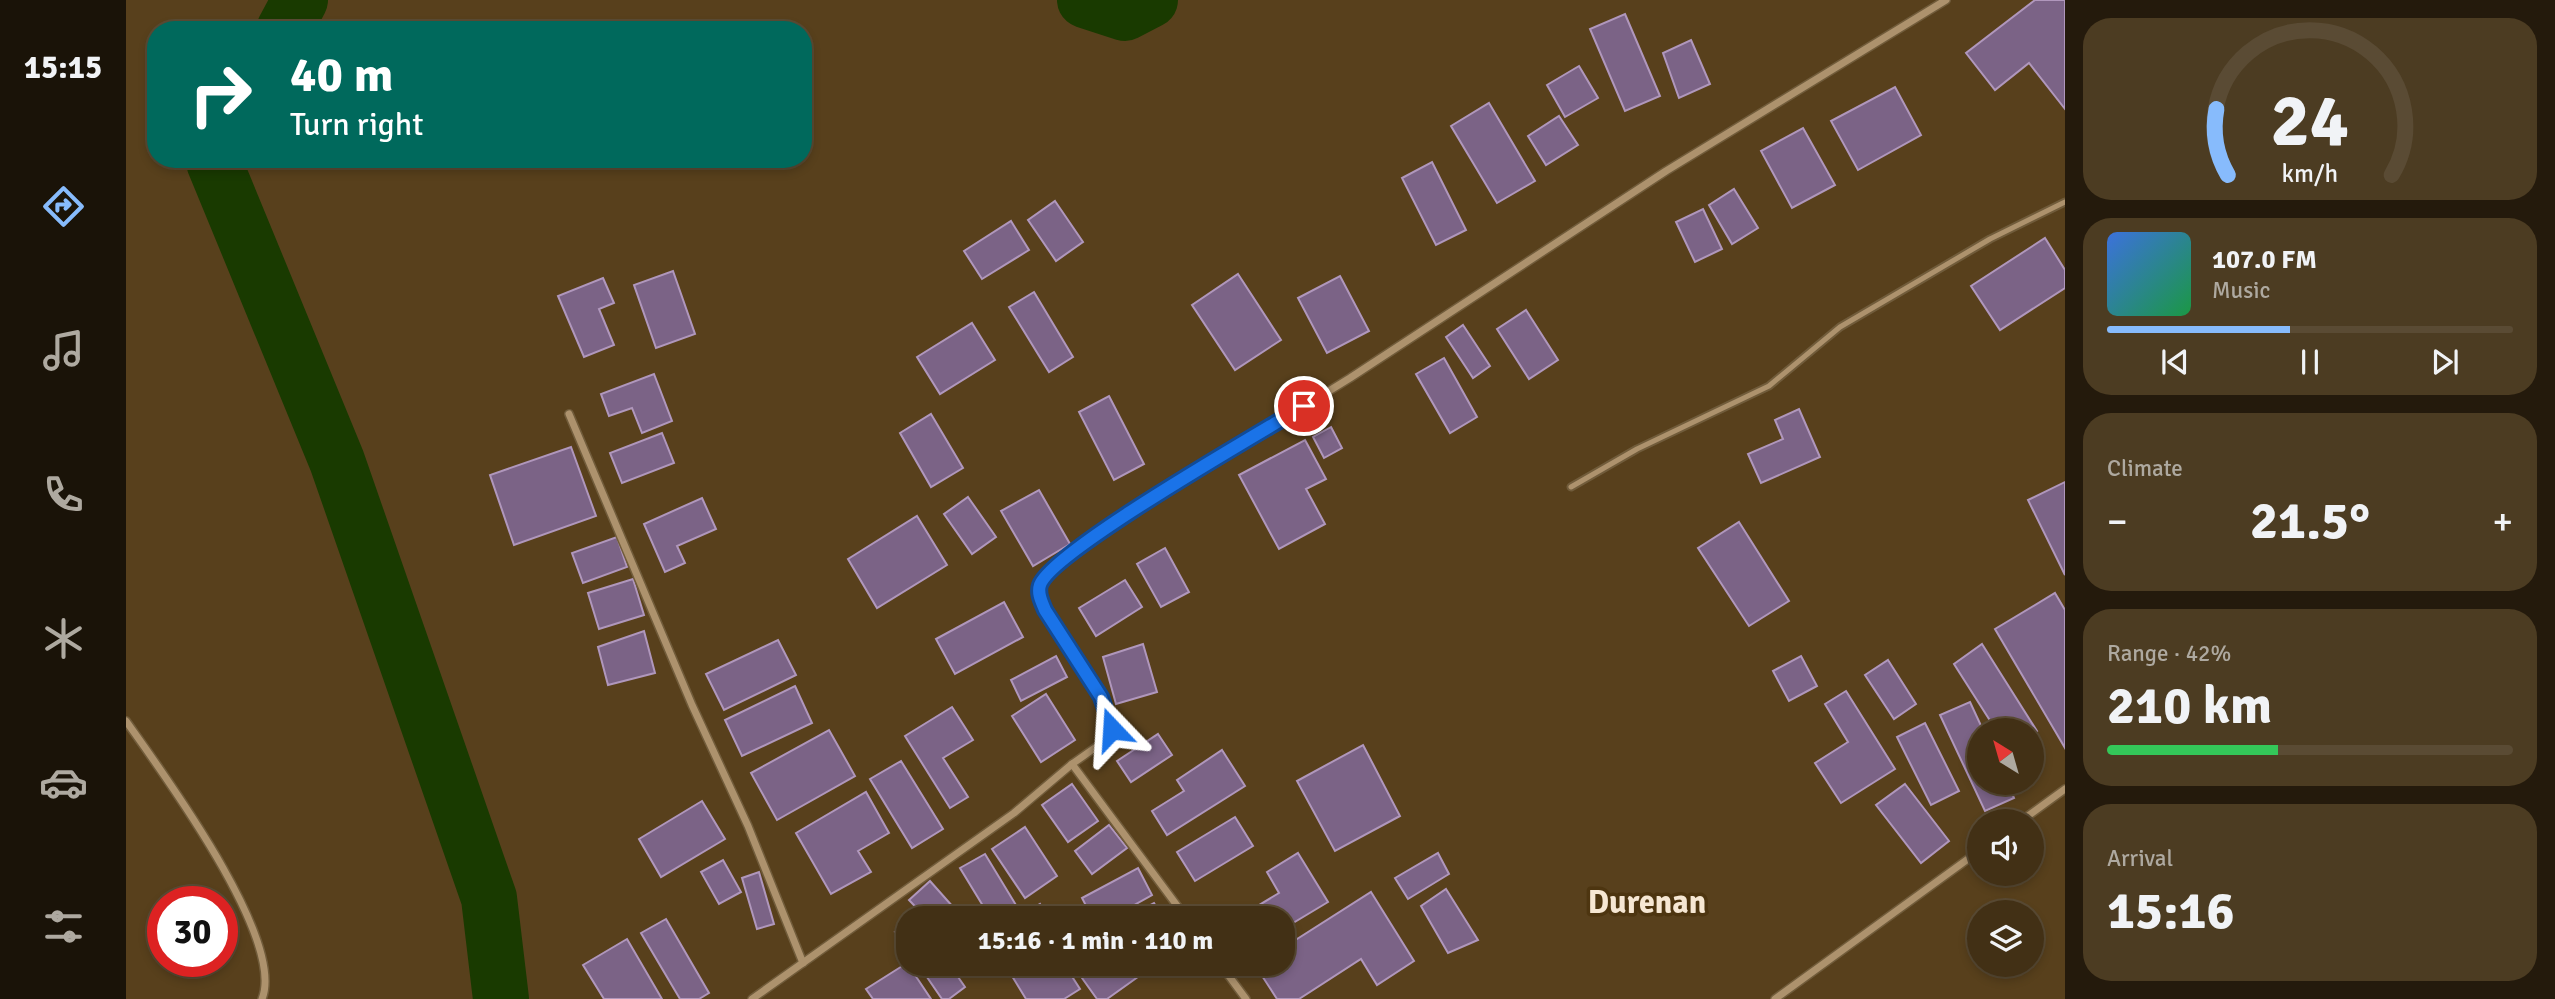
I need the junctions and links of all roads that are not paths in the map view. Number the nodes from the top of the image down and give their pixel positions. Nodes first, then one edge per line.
1 (1946, 0) edge
2 (2065, 202) edge
3 (569, 414) dead end
4 (1570, 487) dead end
5 (126, 721) edge
6 (1072, 764) junction
7 (2065, 789) edge
8 (2038, 809) edge
9 (1967, 860) edge
10 (1176, 906) edge
11 (803, 963) junction
12 (1229, 976) edge
13 (262, 999) edge
14 (751, 999) edge
15 (1246, 999) edge
16 (1775, 999) edge

1 - 6 street
2 - 4 lane
3 - 11 street
5 - 13 street
6 - 10 street
6 - 11 street
7 - 8 street
9 - 16 street
11 - 14 street
12 - 15 street

